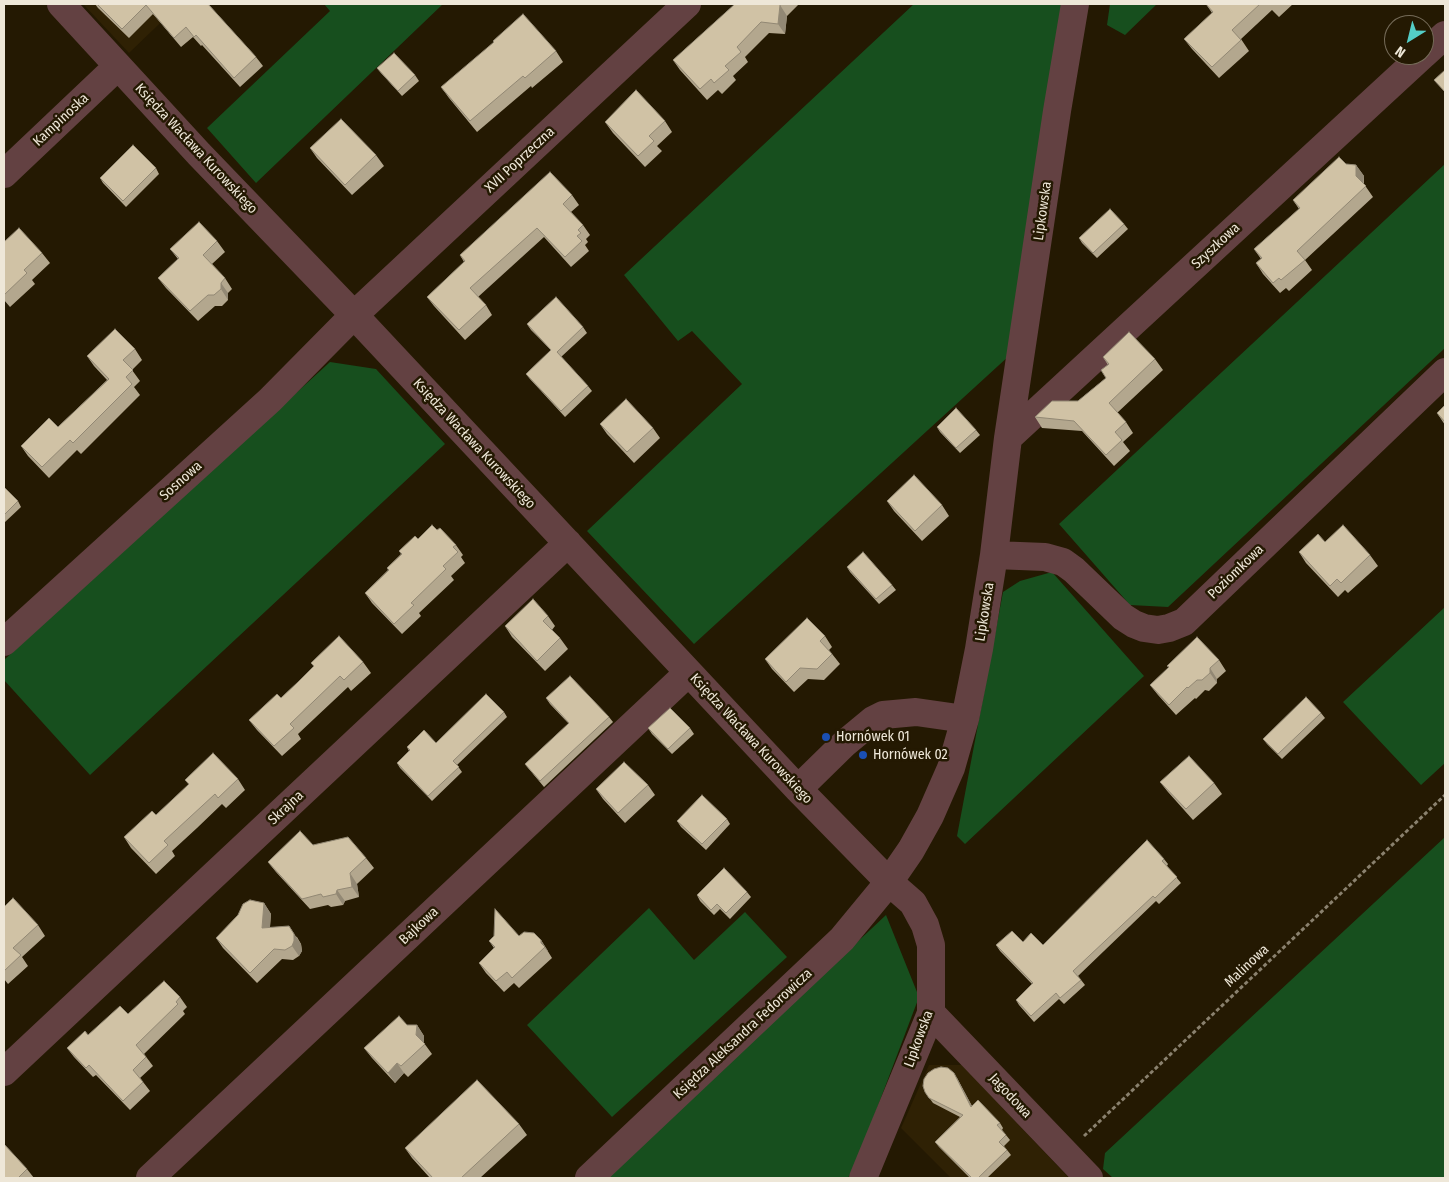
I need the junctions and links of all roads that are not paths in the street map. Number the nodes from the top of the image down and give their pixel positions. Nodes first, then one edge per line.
1 (61, 4) edge
2 (686, 4) edge
3 (1076, 4) edge
4 (1445, 34) edge
5 (1434, 45) edge
6 (1413, 65) edge
7 (118, 66) junction
8 (4, 174) edge
9 (354, 316) junction
10 (1445, 372) edge
11 (1008, 438) junction
12 (568, 543) junction
13 (994, 555) junction
14 (4, 642) edge
15 (688, 673) junction
16 (965, 719) junction
17 (798, 789) junction
18 (889, 882) junction
19 (931, 1013) junction
20 (4, 1072) edge
21 (150, 1178) edge
22 (589, 1178) edge
23 (864, 1178) edge
24 (1089, 1178) edge

1 - 7 street, Księdza Wacława Kurowskiego
2 - 9 street, XVII Poprzeczna
3 - 11 street, Lipkowska
4 - 5 street, Szyszkowa
6 - 11 street, Szyszkowa
7 - 8 street, Kampinoska
7 - 9 street, Księdza Wacława Kurowskiego
9 - 12 street, Księdza Wacława Kurowskiego
9 - 14 street, Sosnowa
10 - 13 street, Poziomkowa
11 - 13 street, Lipkowska
12 - 15 street, Księdza Wacława Kurowskiego
12 - 20 street, Skrajna
13 - 16 street, Lipkowska
15 - 17 street, Księdza Wacława Kurowskiego
15 - 21 street, Bajkowa
16 - 17 street
16 - 18 street, Lipkowska
17 - 18 street, Księdza Wacława Kurowskiego
18 - 19 street, Lipkowska
18 - 22 street, Księdza Aleksandra Fedorowicza
19 - 23 street, Lipkowska
19 - 24 street, Jagodowa

